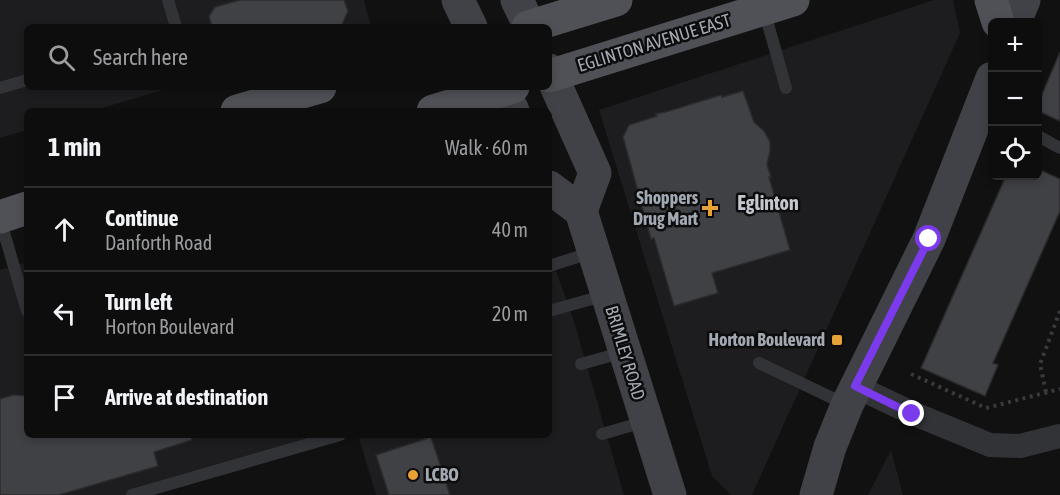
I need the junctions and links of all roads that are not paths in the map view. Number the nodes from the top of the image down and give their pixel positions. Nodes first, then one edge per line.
1 (168, 0) edge
2 (458, 0) edge
3 (517, 0) edge
4 (616, 0) edge
5 (991, 0) edge
6 (1024, 0) edge
7 (778, 4) edge
8 (997, 18) edge
9 (1017, 18) edge
10 (175, 24) edge
11 (470, 24) edge
12 (528, 24) edge
13 (539, 24) edge
14 (552, 73) edge
15 (552, 78) edge
16 (24, 81) edge
17 (0, 88) edge
18 (786, 88) dead end
19 (310, 90) edge
20 (507, 94) edge
21 (247, 108) edge
22 (446, 108) edge
23 (986, 112) edge
24 (1042, 138) edge
25 (1060, 148) edge
26 (552, 189) edge
27 (24, 209) edge
28 (581, 211) junction
29 (0, 217) edge
30 (593, 252) junction
31 (552, 265) edge
32 (607, 295) junction
33 (24, 301) edge
34 (552, 310) edge
35 (625, 351) junction
36 (759, 363) dead end
37 (581, 364) dead end
38 (851, 396) junction
39 (647, 421) junction
40 (602, 434) dead end
41 (1060, 436) edge
42 (330, 438) edge
43 (830, 447) junction
44 (670, 493) edge
45 (132, 495) edge
46 (797, 495) edge
47 (816, 495) edge

1 - 10 lane
2 - 11 main road
3 - 12 main road
4 - 13 main road
5 - 8 main road
6 - 9 main road
7 - 14 main road, EGLINTON AVENUE EAST
7 - 18 lane
15 - 28 main road
16 - 17 lane
19 - 21 main road
20 - 22 main road
23 - 38 main road
24 - 25 lane
26 - 28 main road
27 - 29 main road
28 - 30 main road, BRIMLEY ROAD
29 - 33 lane
30 - 31 lane
30 - 32 main road, BRIMLEY ROAD
32 - 34 lane
32 - 35 main road, BRIMLEY ROAD
35 - 37 lane
35 - 39 main road, BRIMLEY ROAD
36 - 38 lane
38 - 41 street
38 - 43 main road
39 - 40 lane
39 - 44 main road, BRIMLEY ROAD
42 - 45 lane
43 - 46 main road
43 - 47 main road

